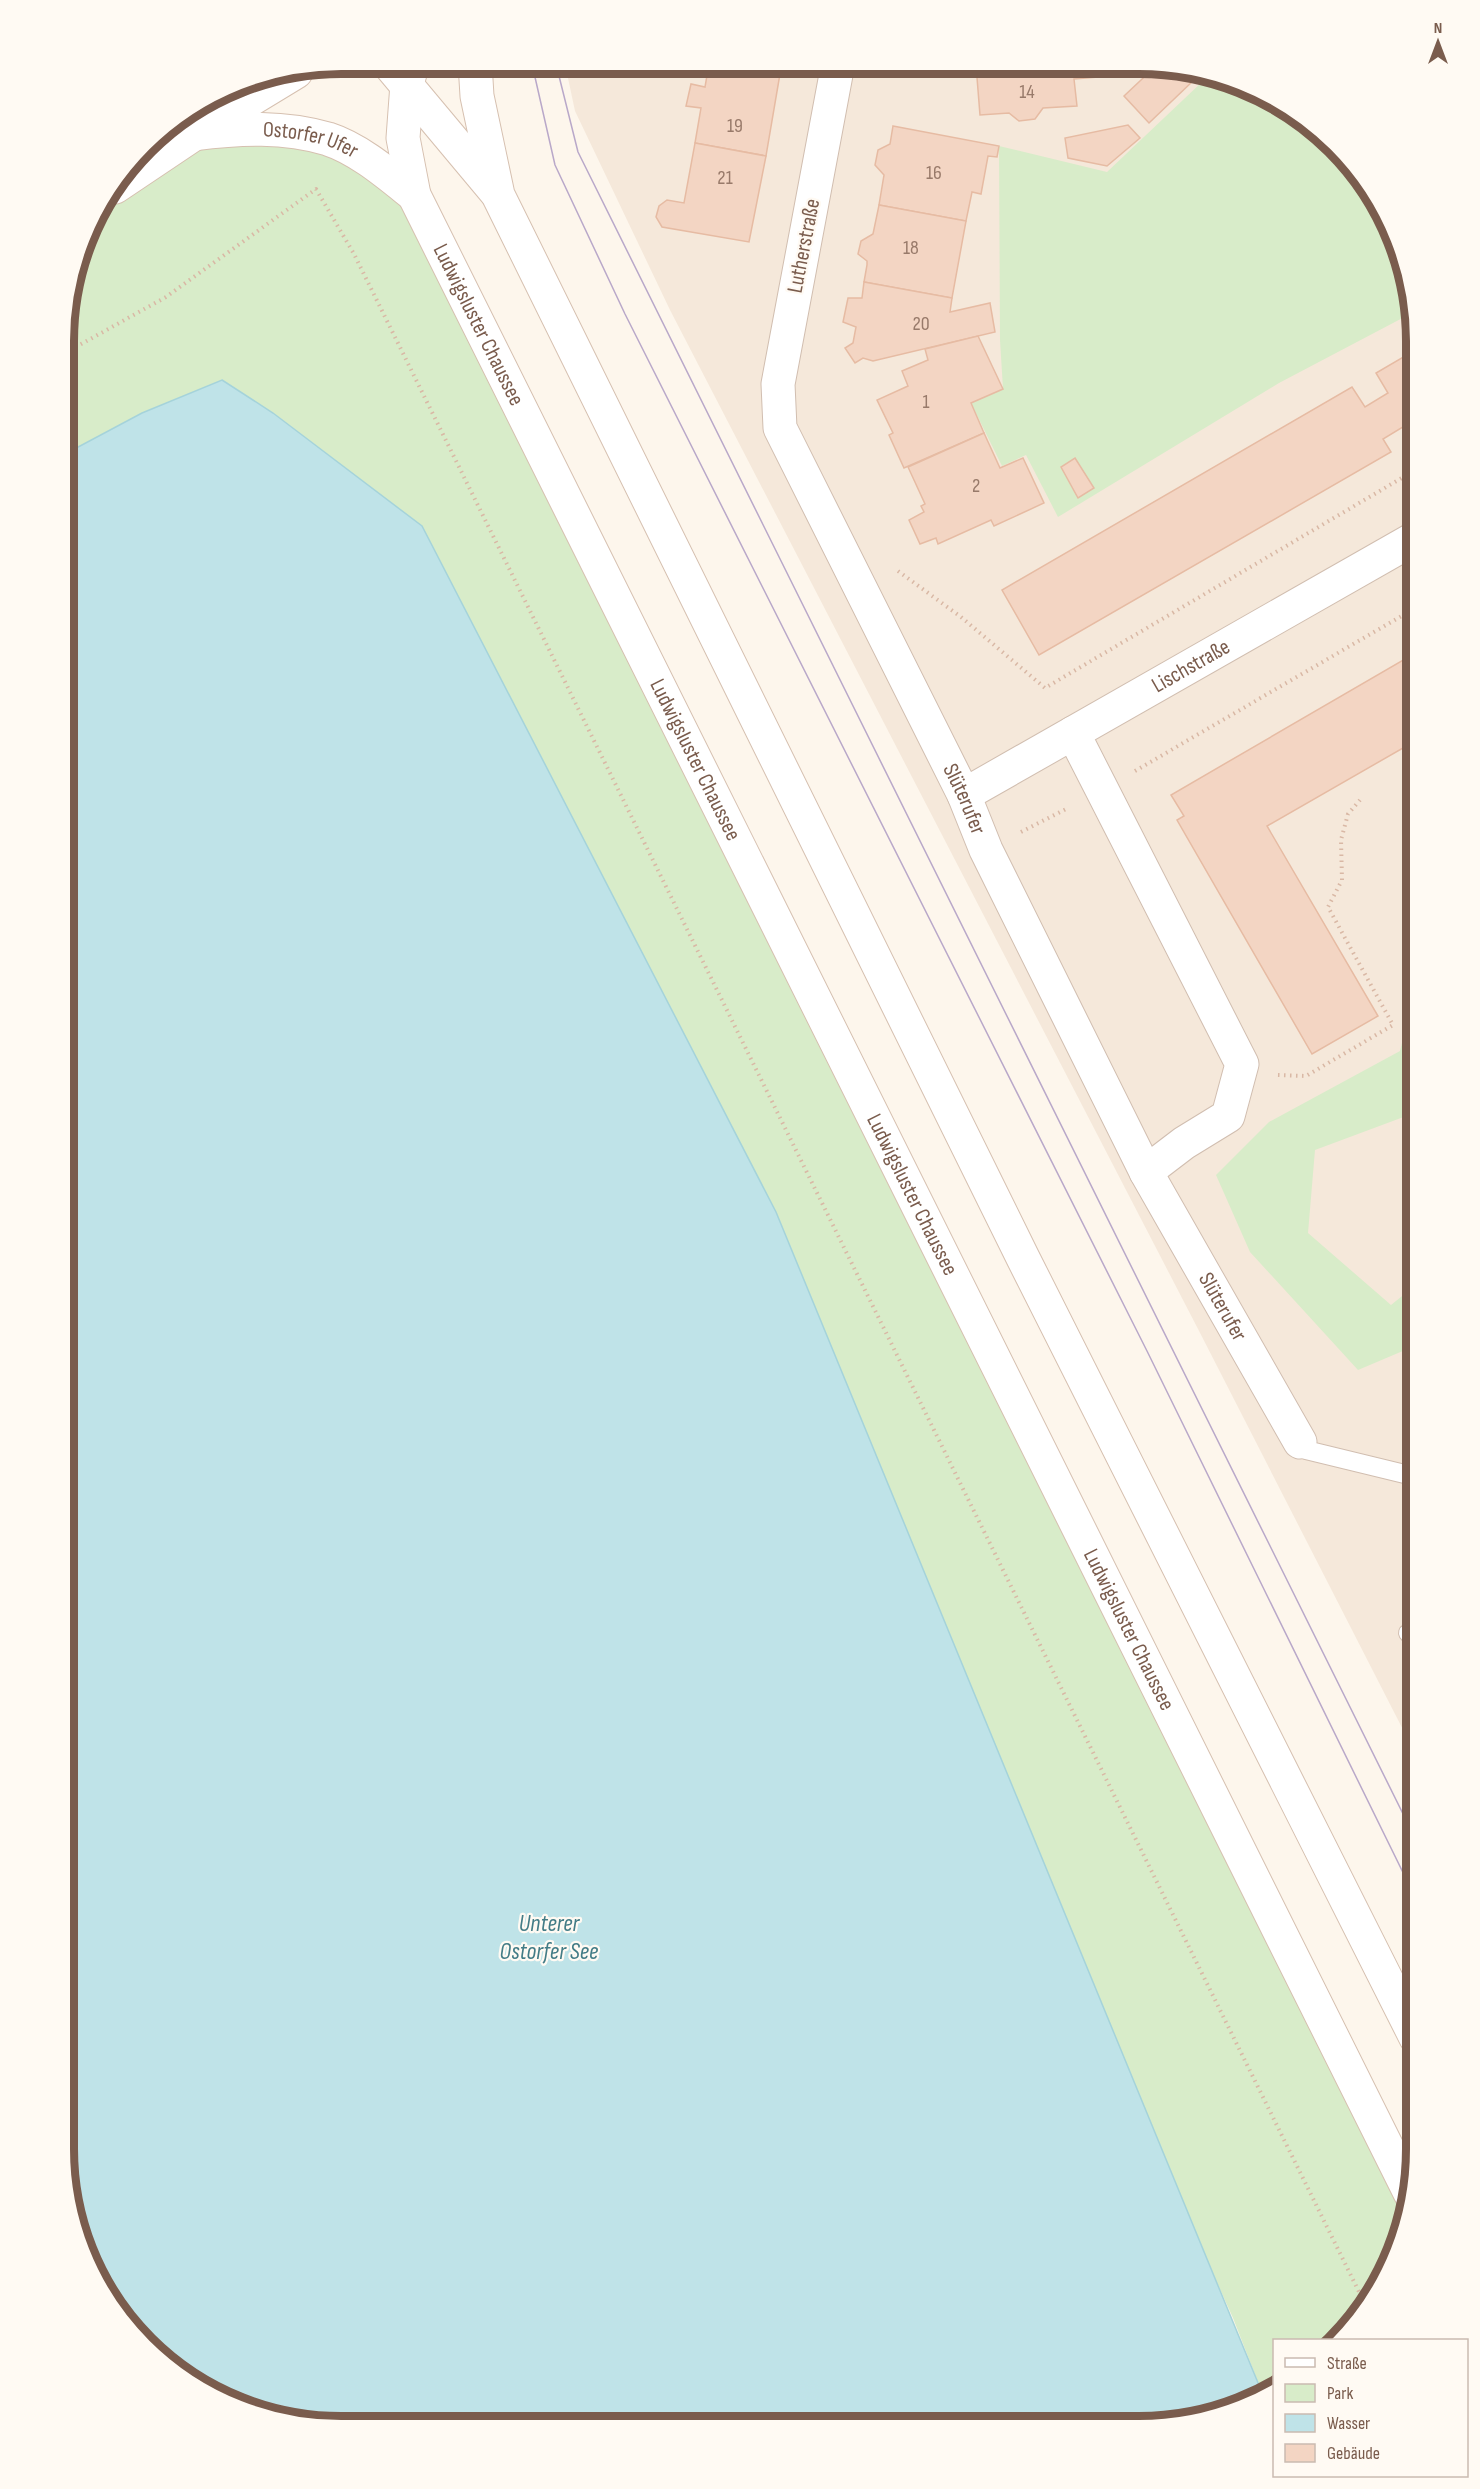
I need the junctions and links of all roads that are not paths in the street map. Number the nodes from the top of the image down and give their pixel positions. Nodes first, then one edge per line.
1 (403, 74) edge
2 (406, 74) edge
3 (476, 74) edge
4 (836, 74) edge
5 (282, 80) edge
6 (194, 134) junction
7 (130, 177) edge
8 (414, 195) junction
9 (498, 195) junction
10 (780, 428) joint
11 (1406, 543) edge
12 (1073, 733) junction
13 (964, 795) junction
14 (1146, 1172) junction
15 (1300, 1442) joint
16 (1406, 1474) edge
17 (1406, 2018) edge
18 (1404, 2182) edge

1 - 8 street
2 - 9 street
3 - 9 street
4 - 10 street, Lutherstraße
5 - 6 street, Ostorfer Ufer
6 - 7 street, Ostorfer Ufer
6 - 8 street, Ostorfer Ufer
8 - 18 street, Ludwigsluster Chaussee
9 - 17 street
10 - 13 street, Slüterufer
11 - 12 street, Lischstraße
12 - 13 street, Lischstraße
12 - 14 street
13 - 14 street, Slüterufer
14 - 15 street, Slüterufer
15 - 16 lane

